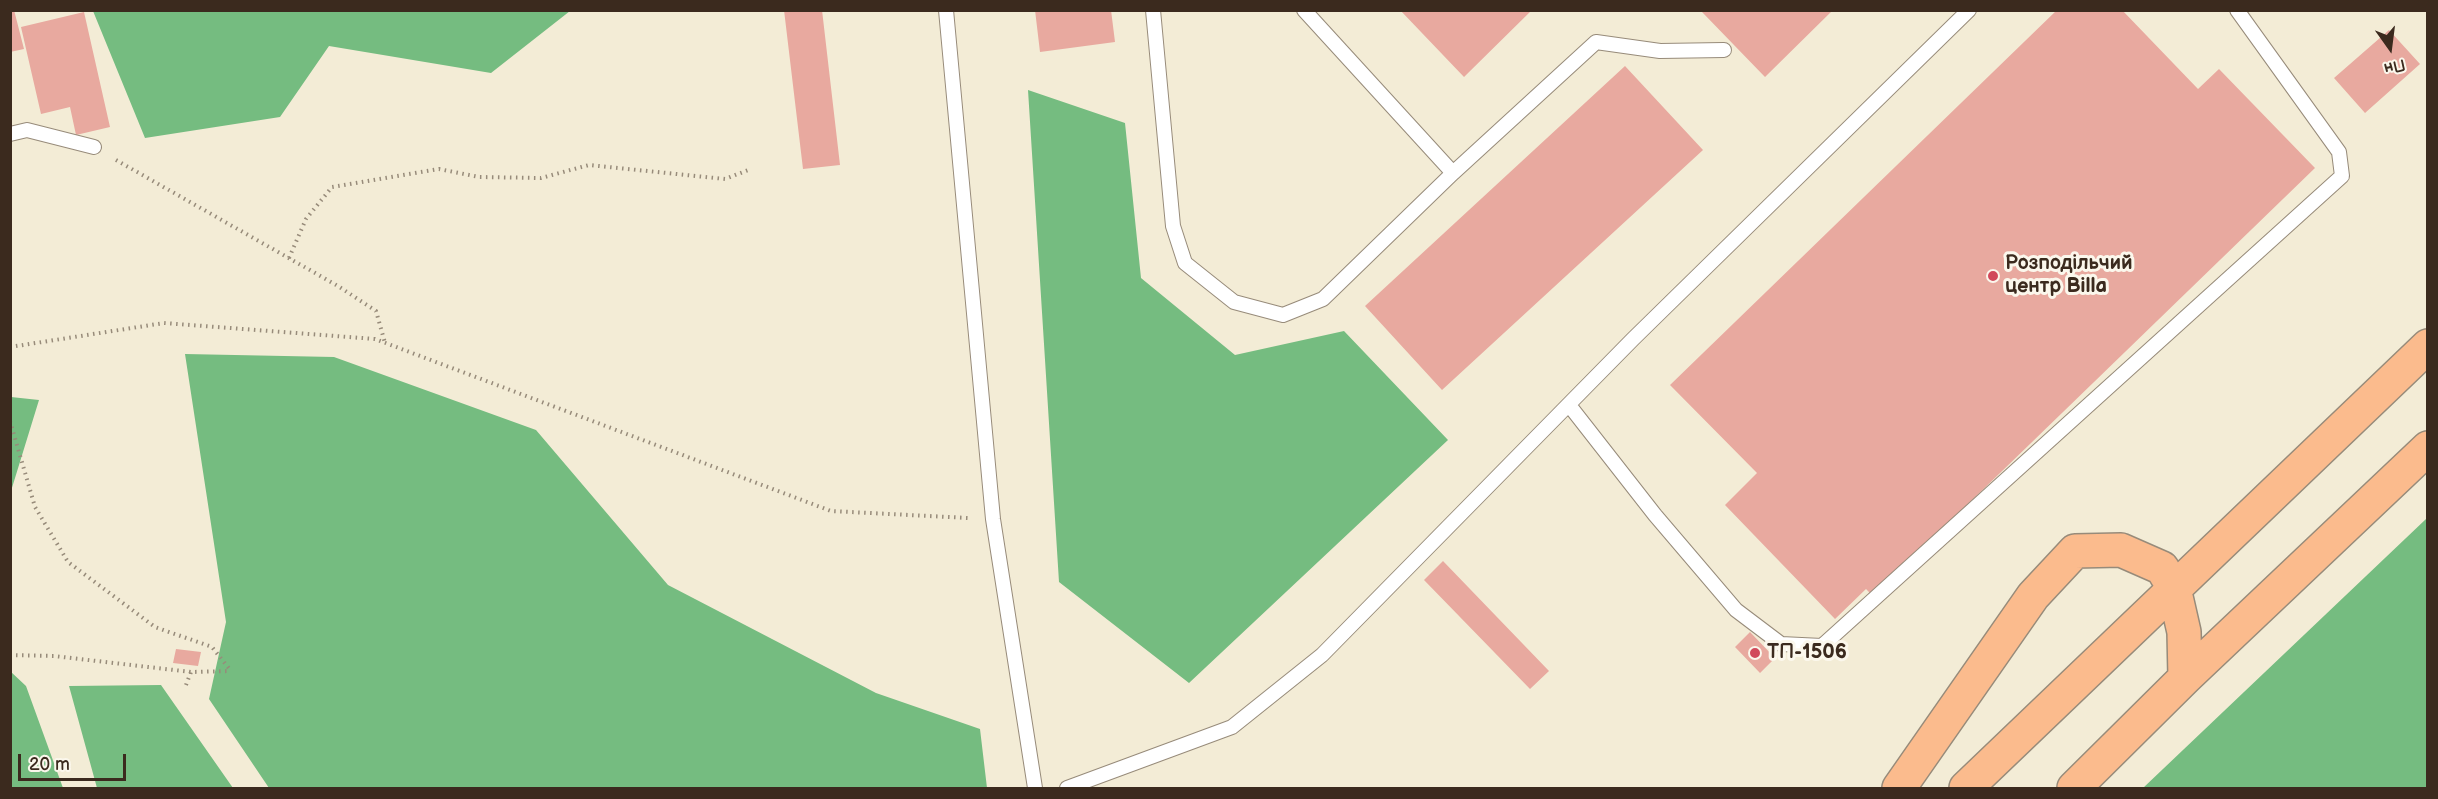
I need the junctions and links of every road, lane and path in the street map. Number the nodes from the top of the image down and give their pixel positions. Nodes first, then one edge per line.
1 (946, 10) edge
2 (1153, 10) edge
3 (1304, 10) edge
4 (1969, 10) edge
5 (2237, 10) edge
6 (1724, 50) dead end
7 (10, 134) edge
8 (94, 147) joint
9 (751, 170) dead end
10 (1453, 173) junction
11 (289, 258) junction
12 (385, 343) junction
13 (2427, 346) edge
14 (10, 347) edge
15 (1569, 405) junction
16 (10, 421) edge
17 (2427, 448) edge
18 (993, 519) junction
19 (2174, 588) junction
20 (10, 655) edge
21 (191, 672) junction
22 (2185, 678) junction
23 (186, 685) dead end
24 (1035, 789) edge
25 (1067, 789) edge
26 (1899, 789) edge
27 (1966, 789) edge
28 (2074, 789) edge

1 - 18 lane
2 - 10 lane
3 - 10 lane
4 - 15 lane
5 - 15 lane
6 - 10 lane
7 - 8 lane
8 - 11 path
9 - 11 path
11 - 12 path
12 - 14 path
12 - 18 path
13 - 19 highway
15 - 25 lane
16 - 21 path
17 - 22 highway
18 - 24 lane
19 - 22 highway
19 - 26 highway
19 - 27 highway
20 - 21 path
21 - 23 path
22 - 28 highway

